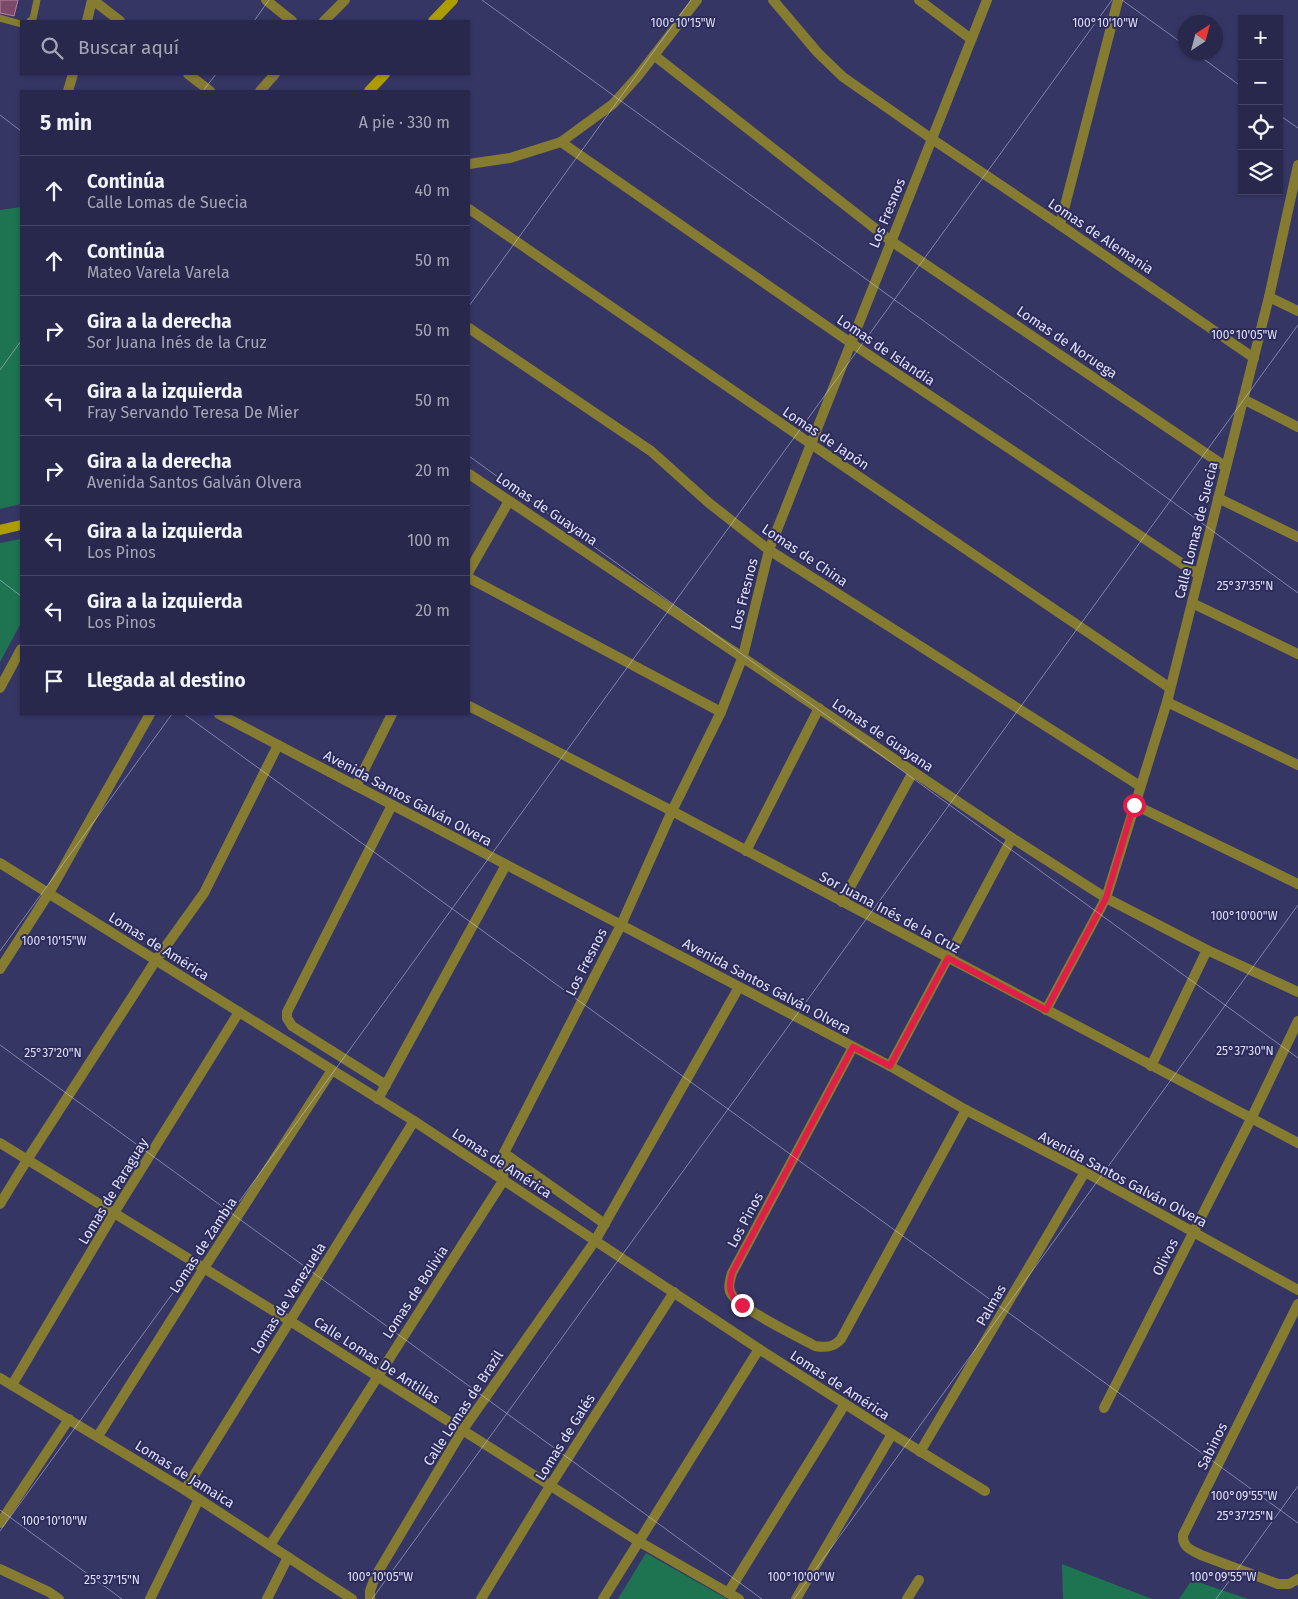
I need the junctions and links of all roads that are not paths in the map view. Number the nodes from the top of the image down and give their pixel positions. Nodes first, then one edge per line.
1 (37, 0) edge
2 (93, 0) edge
3 (266, 0) edge
4 (346, 0) edge
5 (453, 0) edge
6 (698, 0) edge
7 (773, 0) edge
8 (919, 0) edge
9 (987, 0) edge
10 (1118, 0) edge
11 (0, 18) edge
12 (32, 20) edge
13 (87, 20) edge
14 (119, 20) edge
15 (291, 20) edge
16 (325, 20) edge
17 (434, 20) edge
18 (20, 24) edge
19 (971, 39) junction
20 (655, 56) junction
21 (73, 75) edge
22 (189, 75) edge
23 (274, 75) edge
24 (384, 75) edge
25 (68, 90) edge
26 (209, 90) edge
27 (261, 90) edge
28 (370, 90) edge
29 (932, 139) junction
30 (562, 142) junction
31 (470, 164) edge
32 (1298, 165) edge
33 (1294, 196) edge
34 (470, 210) edge
35 (1060, 225) junction
36 (891, 241) junction
37 (1269, 297) junction
38 (1298, 311) edge
39 (470, 329) edge
40 (851, 343) junction
41 (1254, 358) junction
42 (1243, 400) junction
43 (1298, 426) edge
44 (811, 444) junction
45 (1226, 467) junction
46 (470, 475) edge
47 (1218, 498) junction
48 (509, 501) junction
49 (20, 525) edge
50 (0, 530) edge
51 (1298, 537) edge
52 (769, 550) junction
53 (470, 569) edge
54 (1199, 575) junction
55 (470, 579) edge
56 (1192, 603) junction
57 (20, 651) edge
58 (1298, 654) edge
59 (743, 656) junction
60 (0, 688) edge
61 (1170, 688) junction
62 (1167, 702) junction
63 (470, 707) edge
64 (819, 708) junction
65 (721, 712) junction
66 (149, 715) edge
67 (221, 715) edge
68 (392, 715) edge
69 (278, 745) junction
70 (1298, 765) edge
71 (913, 772) junction
72 (356, 786) junction
73 (1140, 786) junction
74 (392, 805) junction
75 (1134, 805) junction
76 (672, 812) junction
77 (1012, 838) junction
78 (746, 851) junction
79 (0, 863) edge
80 (506, 865) junction
81 (1298, 884) edge
82 (49, 893) junction
83 (1106, 898) junction
84 (842, 902) junction
85 (621, 925) junction
86 (1207, 950) junction
87 (948, 958) junction
88 (156, 960) junction
89 (0, 969) edge
90 (740, 987) junction
91 (1298, 992) edge
92 (1046, 1010) junction
93 (239, 1012) junction
94 (1298, 1022) edge
95 (853, 1047) junction
96 (890, 1066) junction
97 (1151, 1066) junction
98 (332, 1070) junction
99 (386, 1085) junction
100 (378, 1099) junction
101 (966, 1110) junction
102 (1251, 1119) junction
103 (414, 1121) junction
104 (0, 1143) edge
105 (1298, 1143) edge
106 (504, 1153) junction
107 (27, 1160) junction
108 (1085, 1172) junction
109 (503, 1181) junction
110 (0, 1204) edge
111 (114, 1213) junction
112 (605, 1224) junction
113 (1193, 1232) junction
114 (595, 1241) junction
115 (204, 1268) junction
116 (1298, 1290) edge
117 (674, 1292) junction
118 (1298, 1304) edge
119 (290, 1320) junction
120 (759, 1349) junction
121 (377, 1376) junction
122 (0, 1378) edge
123 (12, 1385) junction
124 (844, 1404) junction
125 (1104, 1408) dead end
126 (69, 1419) junction
127 (462, 1431) junction
128 (892, 1434) junction
129 (98, 1436) junction
130 (920, 1452) junction
131 (550, 1486) junction
132 (184, 1490) junction
133 (985, 1491) dead end
134 (199, 1499) junction
135 (0, 1523) edge
136 (638, 1541) junction
137 (270, 1545) junction
138 (288, 1557) junction
139 (0, 1569) edge
140 (1298, 1579) edge
141 (918, 1580) dead end
142 (728, 1593) junction
143 (59, 1599) edge
144 (150, 1599) edge
145 (267, 1599) edge
146 (352, 1599) edge
147 (370, 1599) edge
148 (481, 1599) edge
149 (603, 1599) edge
150 (739, 1599) edge
151 (796, 1599) edge
152 (907, 1599) edge

1 - 12 lane
2 - 13 street
2 - 14 street
3 - 15 street
4 - 16 street
5 - 17 street
6 - 20 street
7 - 29 street, Lomas de Alemania
8 - 19 street
9 - 19 street, Los Fresnos
10 - 35 street
11 - 18 lane
19 - 29 street, Los Fresnos
20 - 30 street
20 - 36 street, Lomas de Noruega
21 - 25 street
22 - 26 street
23 - 27 street
24 - 28 street
29 - 35 street, Lomas de Alemania
29 - 36 street, Los Fresnos
30 - 31 street
30 - 40 street, Lomas de Islandia
32 - 33 street, Calle Lomas de Suecia
33 - 37 street, Calle Lomas de Suecia
34 - 44 street, Lomas de Japón
35 - 41 street, Lomas de Alemania
36 - 40 street, Los Fresnos
36 - 45 street, Lomas de Noruega
37 - 38 street
37 - 41 street, Calle Lomas de Suecia
39 - 52 street, Lomas de China
40 - 44 street, Los Fresnos
40 - 54 street, Lomas de Islandia
41 - 42 street, Calle Lomas de Suecia
42 - 43 street
42 - 45 street, Calle Lomas de Suecia
44 - 52 street, Los Fresnos
44 - 61 street, Lomas de Japón
45 - 47 street, Calle Lomas de Suecia
46 - 48 street, Lomas de Guayana
47 - 51 street
47 - 54 street, Calle Lomas de Suecia
48 - 53 street
48 - 59 street, Lomas de Guayana
49 - 50 street
52 - 59 street, Los Fresnos
52 - 73 street, Lomas de China
54 - 56 street, Calle Lomas de Suecia
55 - 65 street
56 - 58 street
56 - 61 street, Calle Lomas de Suecia
57 - 60 street
59 - 64 street, Lomas de Guayana
59 - 65 street, Los Fresnos
61 - 62 street, Calle Lomas de Suecia
62 - 70 street
62 - 73 street, Calle Lomas de Suecia
63 - 76 street, Sor Juana Inés de la Cruz
64 - 71 street, Lomas de Guayana
64 - 78 street
65 - 76 street, Los Fresnos
66 - 82 street
67 - 69 street, Avenida Santos Galván Olvera
68 - 72 street
69 - 72 street, Avenida Santos Galván Olvera
69 - 88 street
71 - 77 street, Lomas de Guayana
71 - 84 street
72 - 74 street, Avenida Santos Galván Olvera
73 - 75 street, Calle Lomas de Suecia
74 - 80 street, Avenida Santos Galván Olvera
74 - 99 street
75 - 81 street
75 - 83 street, Calle Lomas de Suecia
76 - 78 street, Sor Juana Inés de la Cruz
76 - 85 street, Los Fresnos
77 - 83 street, Lomas de Guayana
77 - 87 street
78 - 84 street, Sor Juana Inés de la Cruz
79 - 82 street, Lomas de América
80 - 85 street, Avenida Santos Galván Olvera
80 - 99 street
82 - 88 street, Lomas de América
82 - 89 street
83 - 86 street, Lomas de Guayana
83 - 92 street, Calle Lomas de Suecia
84 - 87 street, Sor Juana Inés de la Cruz
85 - 90 street, Avenida Santos Galván Olvera
85 - 106 street, Los Fresnos
86 - 91 street, Lomas de Guayana
86 - 97 street
87 - 92 street, Sor Juana Inés de la Cruz
87 - 96 street
88 - 93 street, Lomas de América
88 - 107 street
90 - 95 street, Avenida Santos Galván Olvera
90 - 112 street, Calle Lomas de Brazil
92 - 97 street, Sor Juana Inés de la Cruz
93 - 98 street, Lomas de América
93 - 111 street, Lomas de Paraguay
94 - 102 street, Olivos
95 - 96 street, Avenida Santos Galván Olvera
95 - 101 street, Los Pinos
96 - 101 street, Avenida Santos Galván Olvera
97 - 102 street, Sor Juana Inés de la Cruz
98 - 100 street, Lomas de América
98 - 115 street, Lomas de Zambia
99 - 100 street
100 - 103 street, Lomas de América
101 - 108 street, Avenida Santos Galván Olvera
102 - 105 street, Sor Juana Inés de la Cruz
102 - 113 street, Olivos
103 - 109 street, Lomas de América
103 - 119 street, Lomas de Venezuela
104 - 107 street, Calle Lomas De Antillas
106 - 109 street, Los Fresnos
106 - 112 street
107 - 110 street
107 - 111 street, Calle Lomas De Antillas
108 - 113 street, Avenida Santos Galván Olvera
108 - 130 street, Palmas
109 - 114 street, Lomas de América
109 - 121 street, Lomas de Bolivia
111 - 115 street, Calle Lomas De Antillas
111 - 123 street, Lomas de Paraguay
112 - 114 street, Calle Lomas de Brazil
113 - 116 street, Avenida Santos Galván Olvera
113 - 125 street, Olivos
114 - 117 street, Lomas de América
114 - 127 street, Calle Lomas de Brazil
115 - 119 street, Calle Lomas De Antillas
115 - 129 street, Lomas de Zambia
117 - 120 street, Lomas de América
117 - 131 street, Lomas de Galés
118 - 140 street, Sabinos
119 - 121 street, Calle Lomas De Antillas
119 - 132 street, Lomas de Venezuela
120 - 124 street, Lomas de América
120 - 136 street
121 - 127 street, Calle Lomas De Antillas
121 - 137 street, Lomas de Bolivia
122 - 123 street, Lomas de Jamaica
123 - 126 street, Lomas de Jamaica
124 - 128 street, Lomas de América
124 - 142 street
126 - 129 street, Lomas de Jamaica
126 - 135 street
127 - 131 street, Calle Lomas De Antillas
127 - 147 street, Calle Lomas de Brazil
128 - 130 street, Lomas de América
128 - 151 street
129 - 132 street, Lomas de Jamaica
130 - 133 street, Lomas de América
131 - 136 street, Calle Lomas De Antillas
131 - 148 street, Lomas de Galés
132 - 134 street, Lomas de Jamaica
134 - 137 street, Lomas de Jamaica
134 - 144 street
136 - 142 street, Calle Lomas De Antillas
136 - 149 street
137 - 138 street, Lomas de Jamaica
138 - 145 street
138 - 146 street, Lomas de Jamaica
139 - 143 street
141 - 152 street
142 - 150 street, Calle Lomas De Antillas

